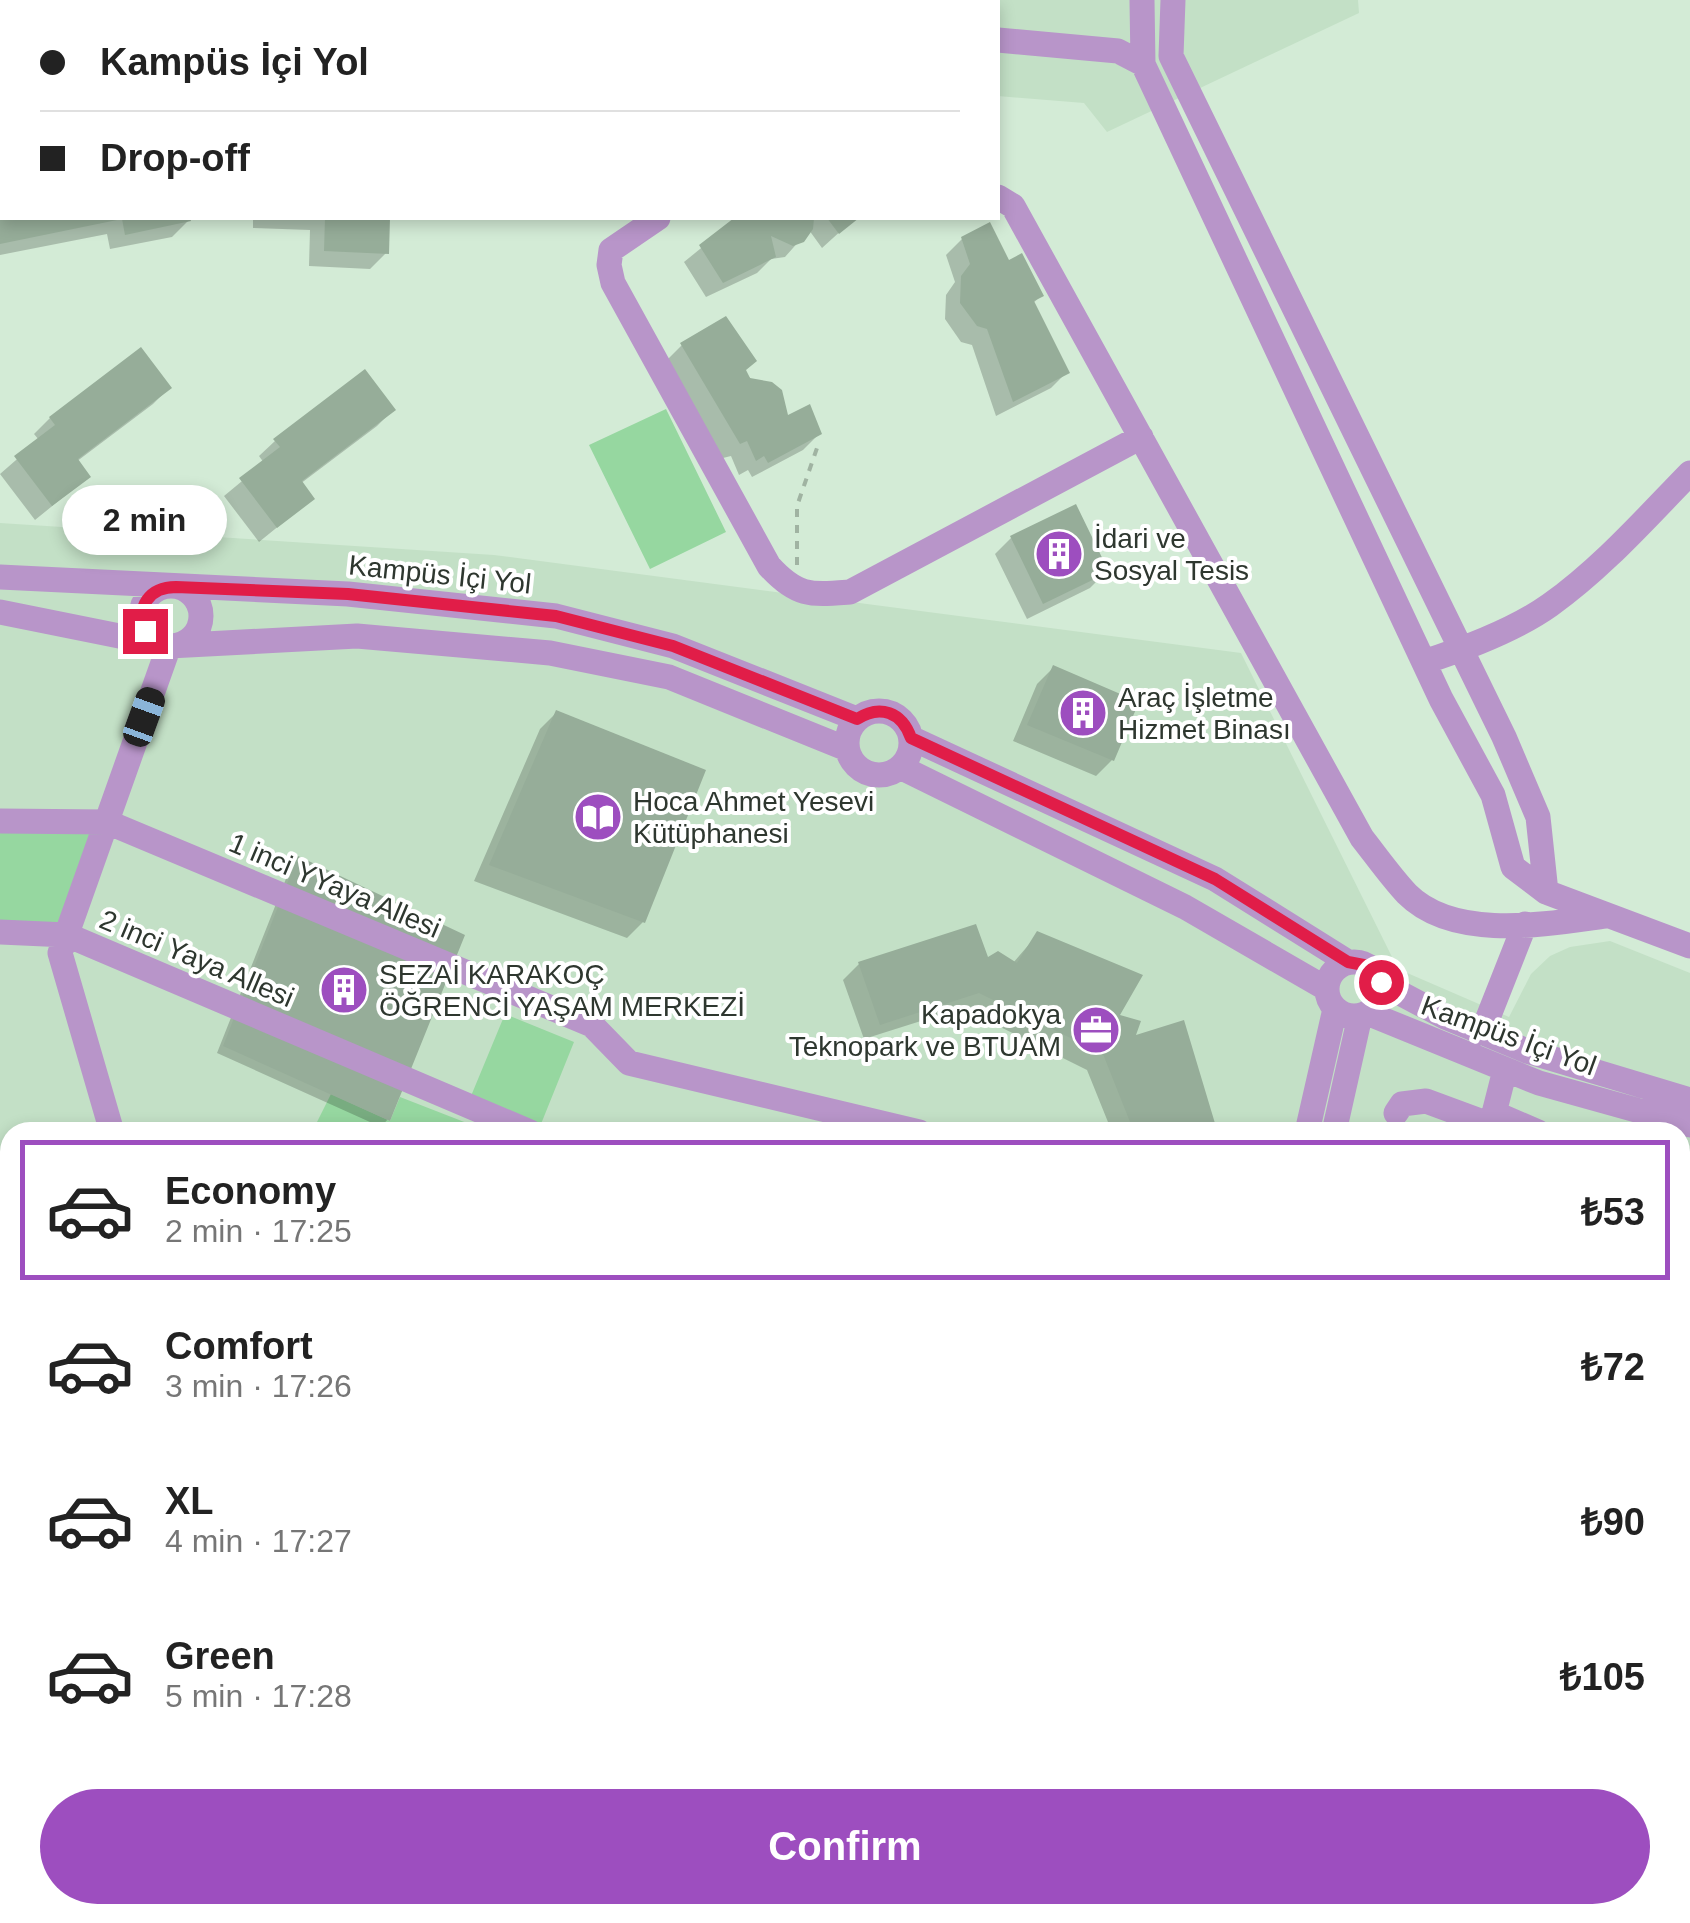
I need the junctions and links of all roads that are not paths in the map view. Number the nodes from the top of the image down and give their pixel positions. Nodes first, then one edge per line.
1 (1142, 0) edge
2 (1173, 0) edge
3 (1000, 40) edge
4 (1143, 64) junction
5 (1000, 198) edge
6 (655, 220) edge
7 (1141, 438) junction
8 (1690, 473) edge
9 (0, 577) edge
10 (176, 587) junction
11 (0, 612) edge
12 (169, 646) junction
13 (1462, 650) junction
14 (1424, 662) junction
15 (857, 719) junction
16 (911, 738) junction
17 (847, 749) junction
18 (900, 768) junction
19 (0, 821) edge
20 (106, 822) junction
21 (1546, 892) junction
22 (1610, 916) junction
23 (1525, 924) junction
24 (0, 932) edge
25 (66, 935) junction
26 (1690, 946) edge
27 (1348, 962) junction
28 (1381, 982) junction
29 (1347, 1007) junction
30 (1482, 1033) junction
31 (1506, 1070) junction
32 (1690, 1100) edge
33 (1396, 1112) dead end
34 (1494, 1113) junction
35 (109, 1122) edge
36 (506, 1122) edge
37 (877, 1122) edge
38 (1310, 1122) edge
39 (1335, 1122) edge
40 (1486, 1122) edge
41 (1492, 1122) edge
42 (1515, 1122) edge
43 (1683, 1122) edge

1 - 4 street
2 - 13 street
3 - 4 street
4 - 14 street
5 - 7 street
6 - 7 street
7 - 23 street
8 - 13 street
9 - 10 street, Kampüs İçi Yol
10 - 12 street
10 - 12 street
10 - 15 street, Kampüs İçi Yol
11 - 12 street
12 - 17 street
12 - 20 street
13 - 14 street
13 - 21 street
14 - 21 street
15 - 16 street
15 - 17 street
16 - 18 street
16 - 27 street
17 - 18 street
18 - 29 street, Kampüs İçi Yol
19 - 20 street, 1 inci YYaya Allesi
20 - 25 street
20 - 37 street, 1 inci YYaya Allesi
21 - 22 street
22 - 23 street
22 - 26 street
23 - 30 street
24 - 25 street, 2 inci Yaya Allesi
25 - 35 street
25 - 36 street, 2 inci Yaya Allesi
27 - 28 street
27 - 29 street
28 - 29 street
28 - 30 street, Kampüs İçi Yol
29 - 31 street, Kampüs İçi Yol
29 - 38 street
29 - 39 street
30 - 32 street, Kampüs İçi Yol
31 - 34 street
31 - 43 street, Kampüs İçi Yol
33 - 40 street
34 - 41 street
34 - 42 street

